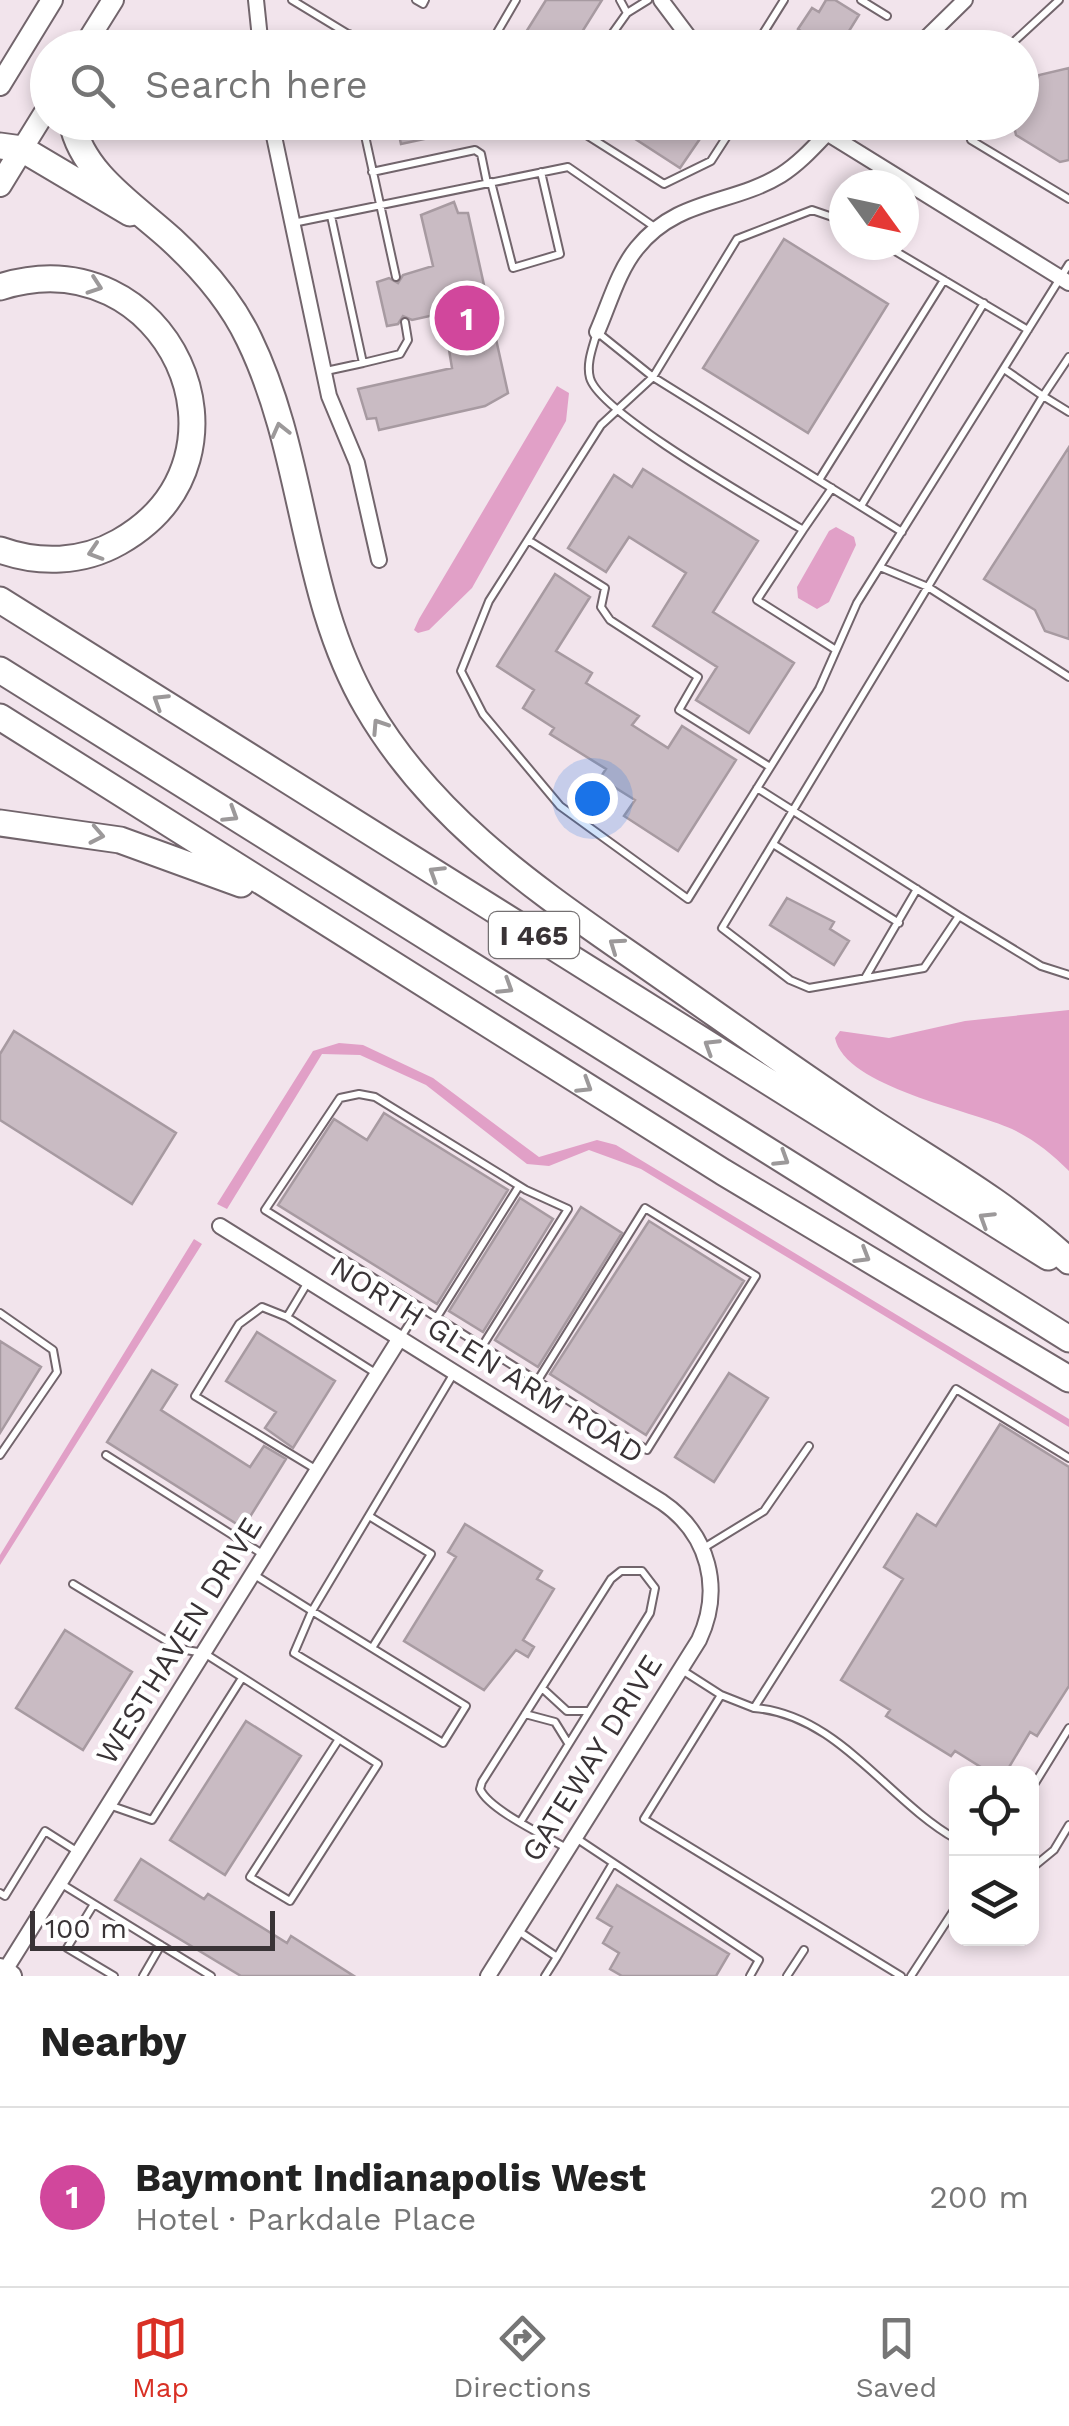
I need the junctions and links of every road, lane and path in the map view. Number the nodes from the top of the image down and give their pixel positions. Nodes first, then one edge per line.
1 (52, 0) edge
2 (113, 0) edge
3 (256, 0) edge
4 (292, 0) edge
5 (416, 0) edge
6 (425, 0) edge
7 (516, 0) edge
8 (620, 0) edge
9 (648, 0) edge
10 (661, 0) edge
11 (784, 0) edge
12 (861, 0) edge
13 (965, 0) edge
14 (1038, 0) edge
15 (1059, 0) edge
16 (1047, 11) junction
17 (627, 13) junction
18 (887, 16) dead end
19 (34, 30) edge
20 (94, 30) edge
21 (259, 30) edge
22 (341, 30) edge
23 (498, 30) edge
24 (615, 30) edge
25 (684, 30) edge
26 (765, 30) edge
27 (934, 30) edge
28 (1026, 30) edge
29 (30, 36) edge
30 (0, 85) edge
31 (30, 127) edge
32 (78, 140) edge
33 (275, 140) edge
34 (366, 140) edge
35 (594, 140) edge
36 (725, 140) edge
37 (820, 140) edge
38 (851, 140) edge
39 (971, 140) edge
40 (11, 148) edge
41 (372, 172) junction
42 (541, 172) junction
43 (489, 183) junction
44 (0, 185) edge
45 (1069, 199) edge
46 (379, 206) junction
47 (829, 215) edge
48 (330, 216) junction
49 (153, 224) junction
50 (292, 224) junction
51 (657, 228) junction
52 (911, 260) edge
53 (1069, 264) edge
54 (396, 276) dead end
55 (944, 280) junction
56 (1065, 280) edge
57 (0, 287) edge
58 (984, 304) junction
59 (405, 322) dead end
60 (1028, 330) junction
61 (597, 332) junction
62 (1069, 356) edge
63 (363, 363) junction
64 (1004, 368) junction
65 (324, 371) junction
66 (654, 377) junction
67 (1043, 396) junction
68 (615, 410) junction
69 (1069, 412) edge
70 (818, 480) junction
71 (832, 488) junction
72 (861, 506) junction
73 (803, 530) junction
74 (902, 532) junction
75 (528, 540) junction
76 (0, 550) edge
77 (379, 560) dead end
78 (880, 566) junction
79 (928, 588) junction
80 (0, 600) edge
81 (836, 650) junction
82 (0, 670) edge
83 (1069, 677) edge
84 (0, 717) edge
85 (770, 768) junction
86 (757, 788) junction
87 (792, 811) junction
88 (0, 823) edge
89 (772, 844) junction
90 (918, 889) junction
91 (959, 916) junction
92 (899, 923) junction
93 (350, 939) junction
94 (1069, 975) edge
95 (865, 978) junction
96 (519, 1186) junction
97 (220, 1226) dead end
98 (1069, 1260) edge
99 (1069, 1270) edge
100 (309, 1281) junction
101 (420, 1307) junction
102 (0, 1313) edge
103 (286, 1317) junction
104 (437, 1317) junction
105 (400, 1338) junction
106 (1069, 1339) edge
107 (483, 1345) junction
108 (455, 1372) junction
109 (378, 1374) junction
110 (1069, 1379) edge
111 (538, 1380) junction
112 (809, 1446) dead end
113 (0, 1455) edge
114 (106, 1456) dead end
115 (1069, 1458) edge
116 (318, 1470) junction
117 (369, 1516) junction
118 (704, 1554) junction
119 (265, 1555) junction
120 (253, 1574) junction
121 (73, 1584) dead end
122 (312, 1611) junction
123 (372, 1648) junction
124 (204, 1653) junction
125 (681, 1670) junction
126 (242, 1678) junction
127 (542, 1688) junction
128 (721, 1695) junction
129 (754, 1708) junction
130 (589, 1711) junction
131 (525, 1714) junction
132 (1069, 1728) edge
133 (339, 1739) junction
134 (568, 1744) junction
135 (1039, 1777) edge
136 (109, 1804) junction
137 (521, 1821) junction
138 (1069, 1826) edge
139 (949, 1833) edge
140 (571, 1843) junction
141 (79, 1852) junction
142 (1039, 1862) edge
143 (613, 1863) junction
144 (60, 1882) junction
145 (0, 1892) edge
146 (94, 1904) junction
147 (949, 1917) edge
148 (516, 1930) junction
149 (161, 1945) junction
150 (804, 1950) dead end
151 (557, 1957) junction
152 (5, 1972) edge
153 (114, 1976) edge
154 (143, 1976) edge
155 (211, 1976) edge
156 (488, 1976) edge
157 (545, 1976) edge
158 (750, 1976) edge
159 (788, 1976) edge
160 (901, 1976) edge
161 (911, 1976) edge

1 - 19 main road
2 - 20 main road
3 - 21 street
4 - 22 lane
5 - 6 lane
7 - 23 lane
8 - 17 lane
9 - 17 lane
10 - 25 street
11 - 26 lane
12 - 18 lane
13 - 27 street
14 - 16 lane
15 - 16 lane
16 - 28 lane
17 - 24 lane
29 - 30 main road
31 - 40 main road
32 - 49 highway
33 - 50 street
34 - 41 lane
35 - 36 lane
37 - 51 street
38 - 56 street
39 - 45 lane
40 - 44 main road
40 - 49 highway
41 - 43 lane
41 - 46 lane
42 - 43 lane
42 - 43 lane
42 - 51 lane
43 - 46 lane
46 - 48 lane
46 - 54 lane
47 - 66 lane
48 - 50 lane
48 - 63 lane
98 -> 49 highway
50 - 65 street
51 - 61 street
52 - 55 lane
53 - 56 lane
55 - 58 lane
55 - 70 lane
56 - 60 lane
57 -> 76 highway
58 - 60 lane
58 - 72 lane
59 - 63 lane
60 - 64 lane
61 - 66 lane
61 - 68 lane
62 - 67 lane
63 - 65 lane
64 - 67 lane
64 - 74 lane
65 - 77 street
66 - 68 lane
66 - 70 lane
67 - 69 lane
67 - 79 lane
68 - 73 lane
68 - 75 lane
70 - 71 lane
71 - 72 lane
71 - 73 lane
72 - 74 lane
73 - 81 lane
74 - 78 lane
75 - 85 lane
75 - 86 lane
78 - 79 lane
78 - 81 lane
79 - 83 lane
79 - 87 lane
99 -> 80 highway, I 465
81 - 85 lane
82 -> 106 highway, I 465
84 - 93 highway
85 - 86 lane
86 - 87 lane
87 - 89 lane
87 - 90 lane
88 -> 93 highway
89 - 92 lane
89 - 95 lane
90 - 91 lane
90 - 92 lane
91 - 94 lane
91 - 95 lane
92 - 95 lane
93 -> 110 highway
96 - 101 lane
96 - 104 lane
96 - 107 lane
97 - 100 street, NORTH GLEN ARM ROAD
100 - 103 lane
100 - 105 street, NORTH GLEN ARM ROAD
101 - 104 lane
101 - 105 lane
102 - 113 lane
103 - 109 lane
103 - 116 lane
104 - 107 lane
105 - 108 street, NORTH GLEN ARM ROAD
105 - 109 street, WESTHAVEN DRIVE
107 - 111 lane
108 - 117 lane
108 - 118 street, NORTH GLEN ARM ROAD
109 - 116 street, WESTHAVEN DRIVE
111 - 111 lane
112 - 118 lane
114 - 119 lane
115 - 129 lane
116 - 119 street, WESTHAVEN DRIVE
117 - 122 lane
117 - 123 lane
118 - 125 street, GATEWAY DRIVE
119 - 120 street, WESTHAVEN DRIVE
120 - 122 lane
120 - 124 street, WESTHAVEN DRIVE
121 - 124 lane
122 - 123 lane
122 - 123 lane
124 - 126 lane
124 - 136 street, WESTHAVEN DRIVE
125 - 128 lane
125 - 140 street, GATEWAY DRIVE
126 - 133 lane
126 - 136 lane
127 - 130 lane
127 - 130 lane
127 - 131 lane
128 - 129 lane
128 - 160 lane
129 - 139 lane
130 - 134 lane
131 - 134 lane
131 - 137 lane
132 - 135 lane
133 - 133 lane
134 - 137 lane
136 - 141 street, WESTHAVEN DRIVE
137 - 140 lane
138 - 142 lane
140 - 143 lane
140 - 148 street, GATEWAY DRIVE
141 - 144 street, WESTHAVEN DRIVE
141 - 145 lane
143 - 151 lane
143 - 158 lane
144 - 146 lane
144 - 152 street, WESTHAVEN DRIVE
146 - 149 lane
146 - 153 lane
147 - 161 lane
148 - 151 lane
148 - 156 street, GATEWAY DRIVE
149 - 154 lane
149 - 155 lane
150 - 159 lane
151 - 157 lane

